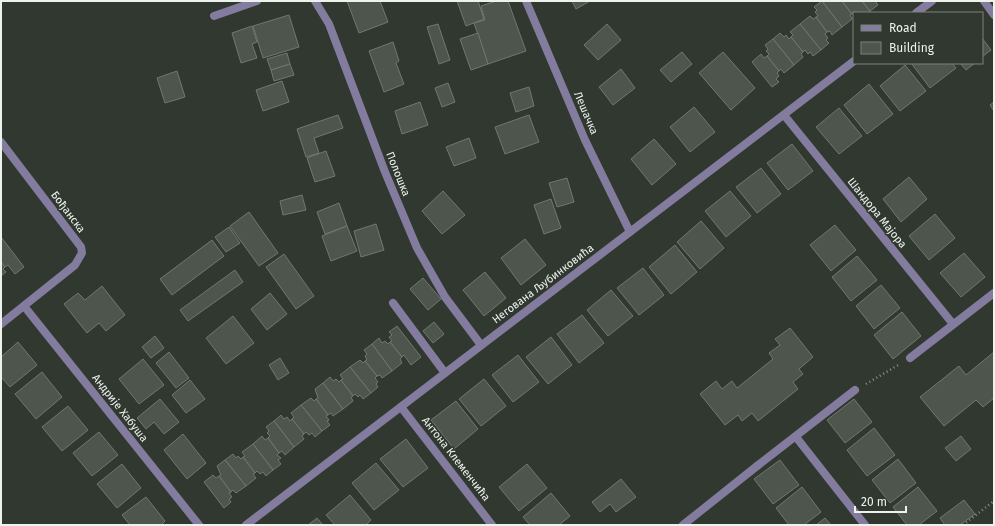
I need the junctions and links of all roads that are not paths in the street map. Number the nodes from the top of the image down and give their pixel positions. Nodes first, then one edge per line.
1 (257, 1) edge
2 (315, 1) edge
3 (526, 1) edge
4 (932, 1) edge
5 (984, 1) edge
6 (917, 12) edge
7 (994, 15) edge
8 (214, 16) dead end
9 (853, 62) edge
10 (784, 115) junction
11 (1, 142) edge
12 (630, 232) junction
13 (994, 293) edge
14 (393, 303) dead end
15 (24, 306) junction
16 (1, 324) edge
17 (953, 324) junction
18 (481, 345) junction
19 (910, 358) road end
20 (445, 373) junction
21 (855, 390) road end
22 (401, 407) junction
23 (796, 437) junction
24 (199, 525) edge
25 (246, 525) edge
26 (492, 525) edge
27 (683, 525) edge
28 (865, 525) edge

1 - 8 street
2 - 18 street, Полошка
3 - 12 street, Лешачка
4 - 6 street
5 - 7 street
9 - 10 street, Негована Љубинковића
10 - 12 street, Негована Љубинковића
10 - 17 street, Шандора Мајора
11 - 15 street, Бођанска
12 - 18 street, Негована Љубинковића
13 - 17 street
14 - 20 street
15 - 16 street
15 - 24 street, Андрије Хабуша
17 - 19 street
18 - 20 street, Негована Љубинковића
20 - 22 street, Негована Љубинковића
21 - 23 street
22 - 25 street, Негована Љубинковића
22 - 26 street, Антона Клеменчића
23 - 27 street
23 - 28 street

